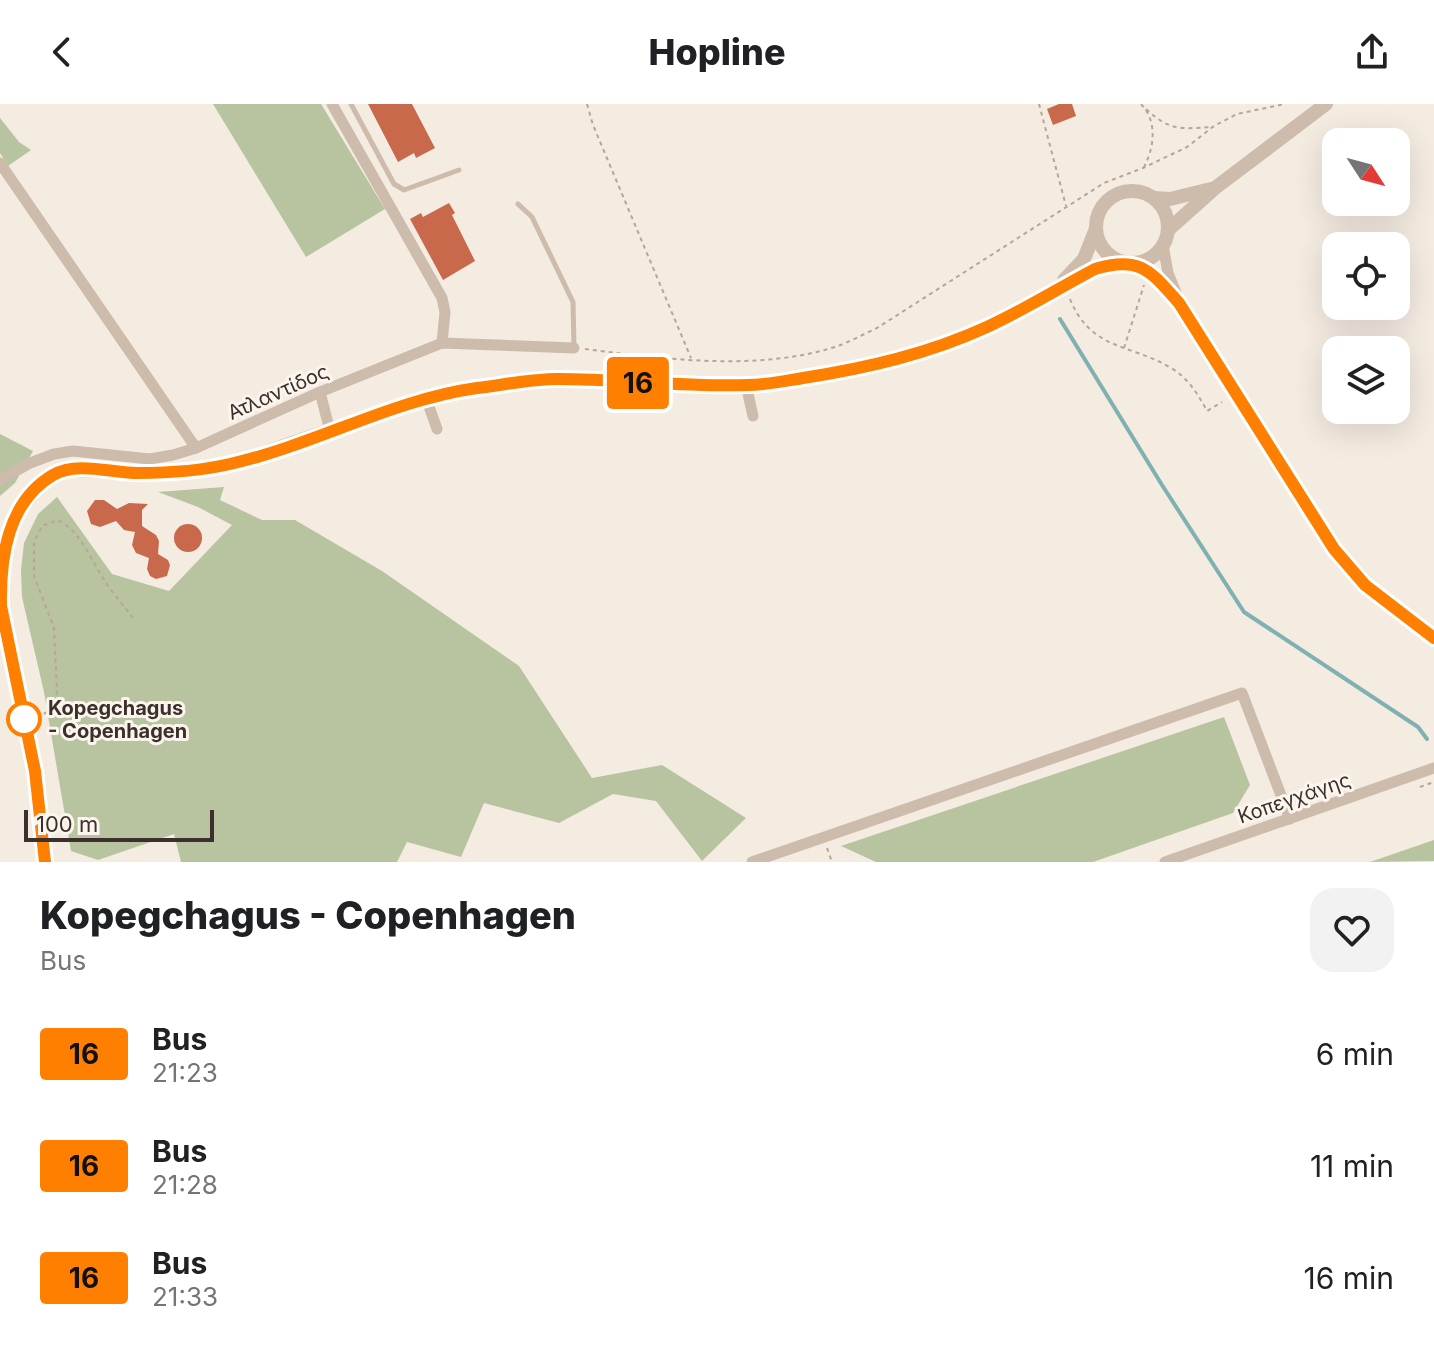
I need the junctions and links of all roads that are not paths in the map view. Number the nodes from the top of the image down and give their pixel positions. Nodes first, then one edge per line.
1 (332, 104) edge
2 (351, 104) edge
3 (1326, 104) edge
4 (0, 163) edge
5 (459, 170) dead end
6 (1215, 188) junction
7 (1154, 198) junction
8 (518, 204) dead end
9 (1168, 230) junction
10 (1095, 231) junction
11 (1163, 245) junction
12 (1132, 264) junction
13 (1053, 291) junction
14 (1179, 303) junction
15 (442, 343) junction
16 (574, 348) joint
17 (746, 385) junction
18 (320, 392) junction
19 (426, 398) junction
20 (753, 416) dead end
21 (437, 429) dead end
22 (330, 431) junction
23 (196, 448) junction
24 (0, 480) edge
25 (0, 583) edge
26 (1434, 638) edge
27 (1434, 768) edge
28 (1290, 819) junction
29 (45, 862) edge
30 (752, 862) edge
31 (1165, 862) edge

1 - 15 street
2 - 5 lane
3 - 6 street
4 - 23 street
6 - 7 street
6 - 9 street
7 - 9 street
7 - 10 street
8 - 16 lane
9 - 11 street
10 - 12 street
10 - 13 street
11 - 12 street
11 - 14 street
12 - 13 street
12 - 14 street
13 - 17 street
14 - 26 street
15 - 16 street, Ατλαντίδος
15 - 18 street, Ατλαντίδος
17 - 19 street
17 - 20 street
18 - 22 street
18 - 23 street, Ατλαντίδος
19 - 21 street
19 - 22 street
22 - 25 street
23 - 24 street, Ατλαντίδος
25 - 29 street
27 - 28 street, Κοπεγχάγης
28 - 30 street
28 - 31 street, Κοπεγχάγης

